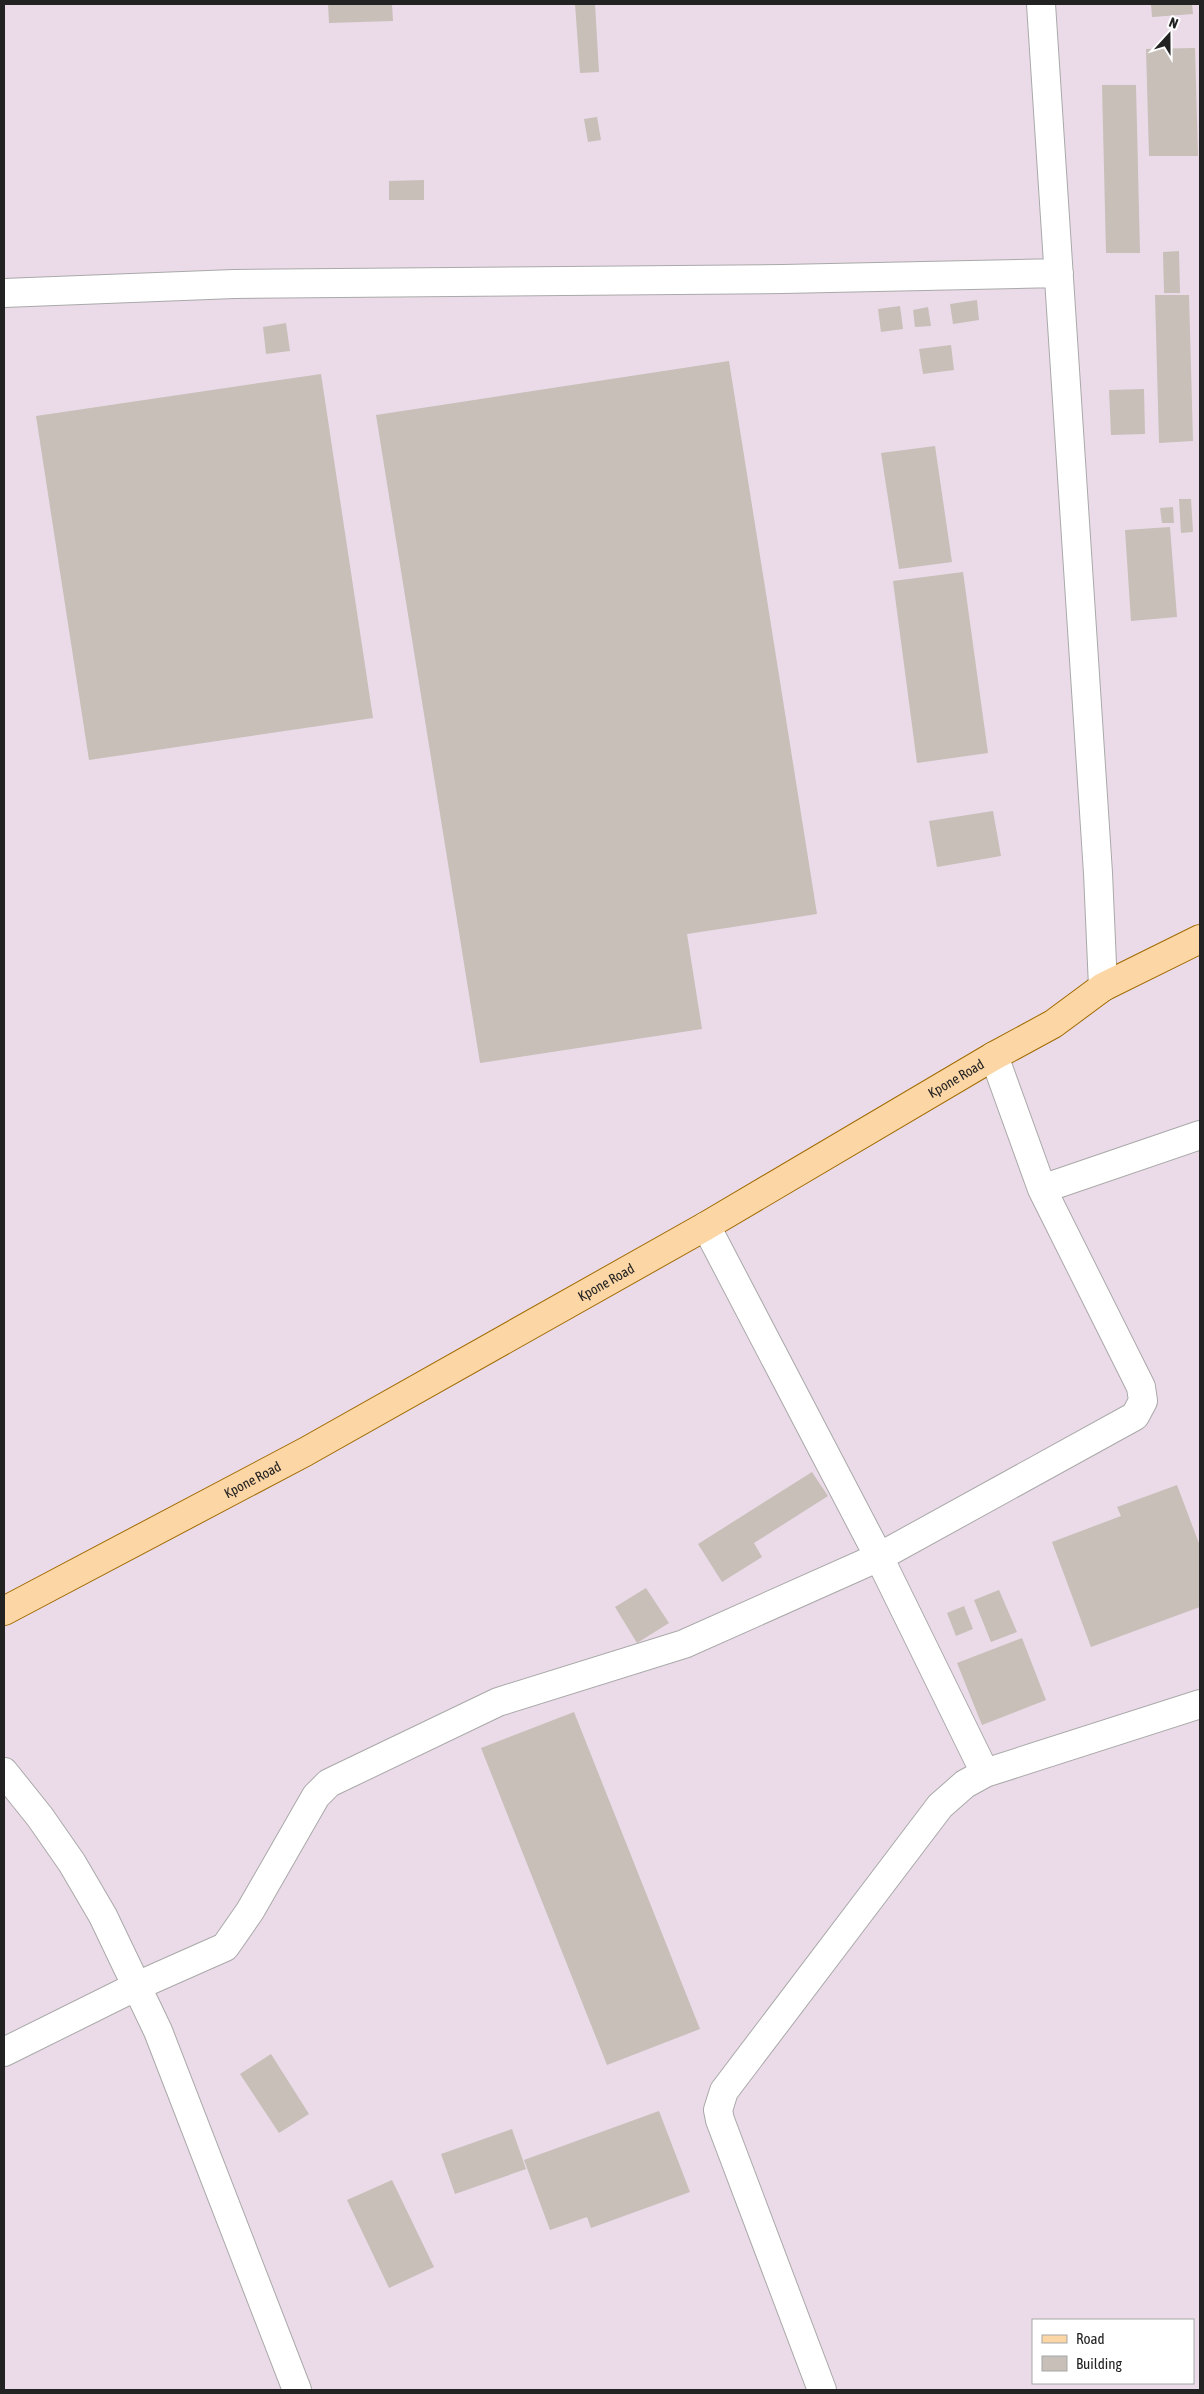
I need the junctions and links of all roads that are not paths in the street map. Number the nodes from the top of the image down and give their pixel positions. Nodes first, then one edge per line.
1 (1041, 4) edge
2 (1058, 273) junction
3 (4, 293) edge
4 (1200, 939) edge
5 (1103, 987) junction
6 (994, 1056) junction
7 (1200, 1135) edge
8 (1042, 1189) junction
9 (706, 1226) junction
10 (879, 1557) junction
11 (4, 1611) edge
12 (1200, 1704) edge
13 (4, 1772) edge
14 (985, 1773) junction
15 (137, 1986) junction
16 (4, 2052) edge
17 (297, 2390) edge
18 (822, 2390) edge

1 - 2 street
2 - 3 street
2 - 5 street
4 - 5 main road, Kpone Road
5 - 6 main road, Kpone Road
6 - 8 street
6 - 9 main road, Kpone Road
7 - 8 street
8 - 10 street
9 - 10 street
9 - 11 main road, Kpone Road
10 - 14 street
10 - 15 street
12 - 14 street
13 - 15 street
14 - 18 street
15 - 16 street
15 - 17 street

